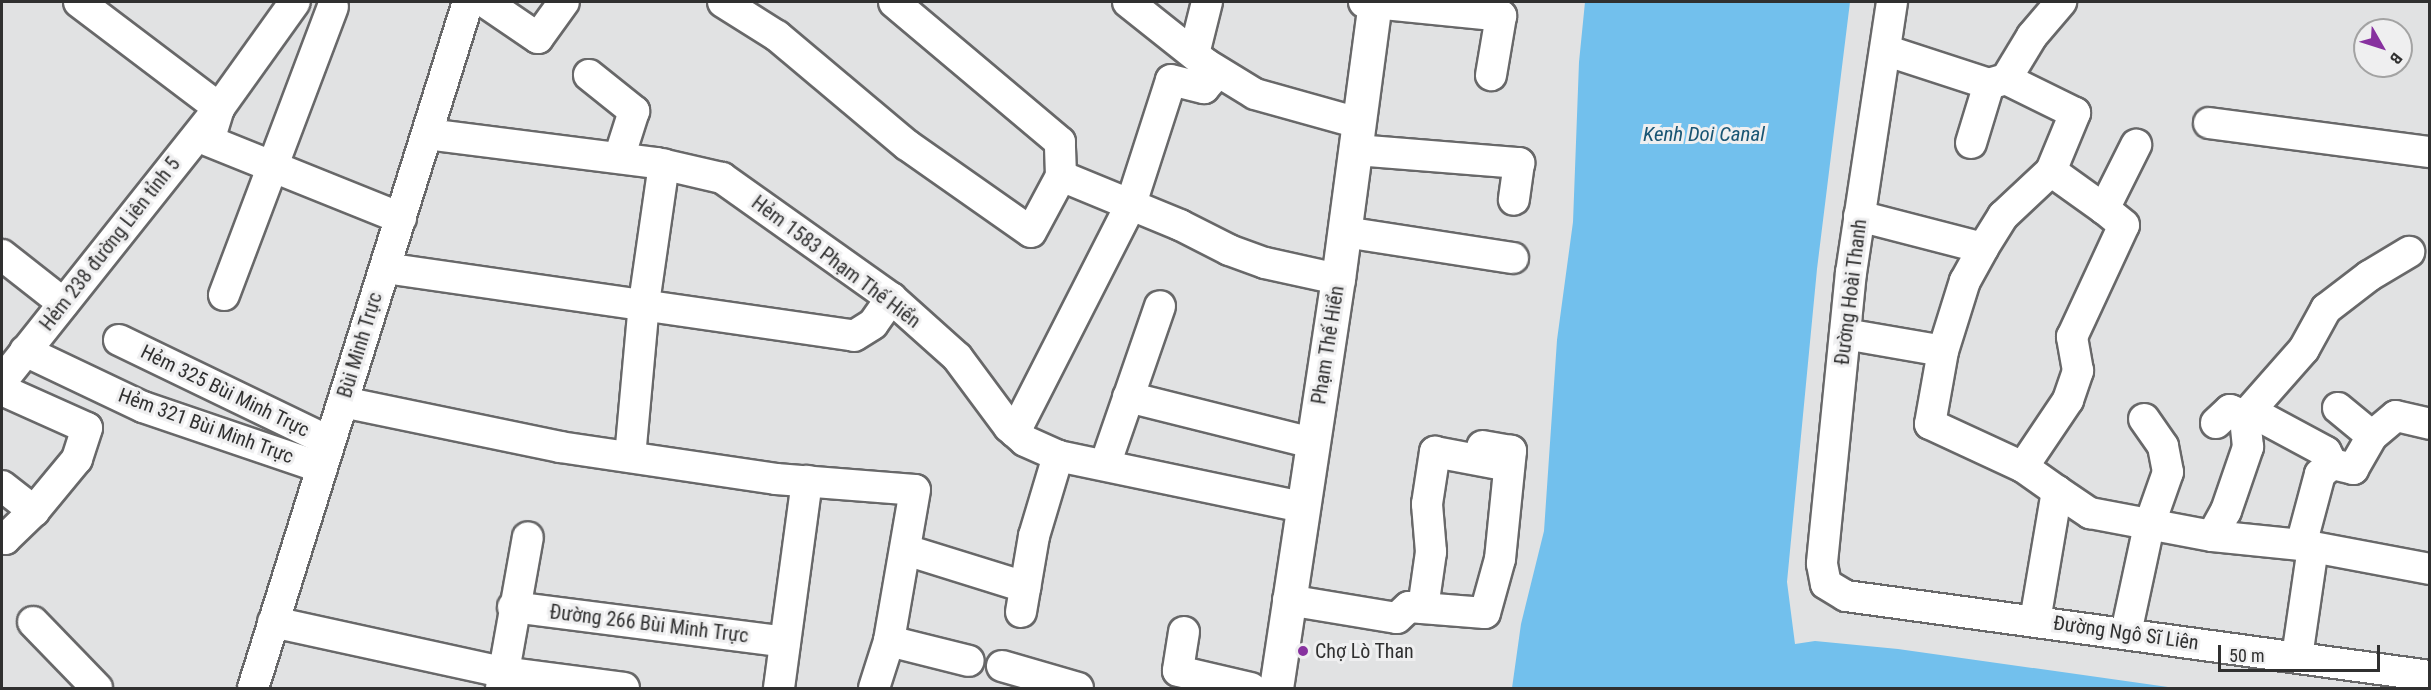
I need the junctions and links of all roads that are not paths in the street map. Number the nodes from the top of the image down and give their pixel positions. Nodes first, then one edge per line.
1 (296, 2) edge
2 (468, 2) edge
3 (485, 2) edge
4 (564, 2) edge
5 (894, 2) edge
6 (1128, 2) edge
7 (1207, 2) edge
8 (1371, 2) edge
9 (1892, 2) edge
10 (2061, 2) edge
11 (738, 6) edge
12 (98, 7) edge
13 (333, 7) dead end
14 (1475, 7) edge
15 (1885, 50) junction
16 (1194, 54) junction
17 (1218, 72) junction
18 (590, 75) dead end
19 (1491, 75) dead end
20 (1997, 81) junction
21 (219, 108) junction
22 (2209, 123) dead end
23 (427, 134) junction
24 (1357, 136) junction
25 (1971, 143) dead end
26 (2136, 145) dead end
27 (2430, 153) edge
28 (619, 158) junction
29 (664, 164) junction
30 (271, 167) junction
31 (2051, 171) junction
32 (1061, 176) junction
33 (1514, 200) dead end
34 (1131, 204) junction
35 (2104, 209) junction
36 (1859, 216) junction
37 (401, 218) junction
38 (1345, 232) junction
39 (1983, 248) junction
40 (2409, 252) dead end
41 (2, 255) edge
42 (1513, 258) dead end
43 (385, 267) junction
44 (1338, 279) junction
45 (224, 295) dead end
46 (891, 298) junction
47 (63, 303) junction
48 (644, 303) junction
49 (1160, 306) dead end
50 (1845, 334) junction
51 (119, 340) dead end
52 (25, 351) junction
53 (1943, 351) junction
54 (2, 381) edge
55 (2, 390) edge
56 (1128, 398) junction
57 (342, 402) junction
58 (2338, 408) dead end
59 (2247, 414) junction
60 (2144, 419) dead end
61 (2216, 423) dead end
62 (2430, 424) edge
63 (1015, 432) junction
64 (2372, 435) junction
65 (1312, 443) junction
66 (1482, 446) dead end
67 (326, 455) junction
68 (1058, 456) junction
69 (630, 457) junction
70 (2332, 464) junction
71 (1105, 465) junction
72 (1510, 466) junction
73 (2023, 467) junction
74 (807, 482) junction
75 (2, 486) edge
76 (2057, 491) junction
77 (1303, 507) junction
78 (34, 511) junction
79 (2149, 526) junction
80 (2212, 536) junction
81 (2, 537) edge
82 (528, 537) dead end
83 (2307, 546) junction
84 (906, 550) junction
85 (2430, 569) edge
86 (1826, 584) joint
87 (1288, 600) junction
88 (513, 607) junction
89 (1423, 608) junction
90 (2035, 621) junction
91 (33, 622) dead end
92 (273, 622) junction
93 (1184, 632) dead end
94 (2126, 633) junction
95 (889, 641) junction
96 (785, 642) junction
97 (2297, 657) junction
98 (969, 661) dead end
99 (1002, 666) dead end
100 (2430, 676) edge
101 (502, 680) edge
102 (97, 688) edge
103 (252, 688) edge
104 (624, 688) edge
105 (779, 688) edge
106 (874, 688) edge
107 (1078, 688) edge
108 (1251, 688) edge
109 (1276, 688) edge

1 - 21 street, Hẻm 238 đường Liên tỉnh 5
2 - 23 street, Bùi Minh Trực
3 - 4 street
5 - 32 street
6 - 16 street
7 - 16 street
8 - 14 street
8 - 24 main road, Phạm Thế Hiển
9 - 15 street, Đường Hoài Thanh
10 - 20 street
11 - 32 street
12 - 21 street
13 - 30 street
14 - 19 street
15 - 20 street
15 - 36 street, Đường Hoài Thanh
16 - 17 street
17 - 24 street
17 - 34 street
18 - 28 street
20 - 25 street
20 - 31 street
21 - 30 street
21 - 47 street, Hẻm 238 đường Liên tỉnh 5
22 - 27 street
23 - 28 street, Hẻm 1583 Phạm Thế Hiển
23 - 37 street, Bùi Minh Trực
24 - 33 street
24 - 38 main road, Phạm Thế Hiển
26 - 35 street
28 - 29 street, Hẻm 1583 Phạm Thế Hiển
29 - 46 street, Hẻm 1583 Phạm Thế Hiển
29 - 48 street
30 - 37 street
30 - 45 street
31 - 35 street
31 - 39 street
32 - 34 street
34 - 44 street
34 - 63 street
35 - 73 street
36 - 39 street
36 - 50 street, Đường Hoài Thanh
37 - 43 street, Bùi Minh Trực
38 - 42 street
38 - 44 main road, Phạm Thế Hiển
39 - 53 street
40 - 59 street
41 - 47 street
43 - 48 street
43 - 57 street, Bùi Minh Trực
44 - 65 main road, Phạm Thế Hiển
46 - 48 street
46 - 63 street, Hẻm 1583 Phạm Thế Hiển
47 - 52 street, Hẻm 238 đường Liên tỉnh 5
48 - 69 street
49 - 56 street
50 - 53 street
50 - 86 street, Đường Hoài Thanh
51 - 67 street, Hẻm 325 Bùi Minh Trực
52 - 54 street, Hẻm 238 đường Liên tỉnh 5
52 - 67 street, Hẻm 321 Bùi Minh Trực
53 - 73 street
55 - 78 street
56 - 65 street
56 - 71 street
57 - 67 street, Bùi Minh Trực
57 - 69 street
58 - 64 street
59 - 61 street
59 - 70 street
59 - 80 street
60 - 79 street
62 - 64 street
63 - 68 street, Hẻm 1583 Phạm Thế Hiển
64 - 70 street
65 - 77 main road, Phạm Thế Hiển
66 - 72 street
67 - 92 street, Bùi Minh Trực
68 - 71 street, Hẻm 1583 Phạm Thế Hiển
68 - 84 street
69 - 74 street
70 - 83 street
71 - 77 street, Hẻm 1583 Phạm Thế Hiển
72 - 89 street
72 - 89 street
73 - 76 street
74 - 84 street
74 - 96 street
75 - 78 street
76 - 79 street
76 - 90 street
77 - 87 main road, Phạm Thế Hiển
78 - 81 street
79 - 80 street
79 - 94 street
80 - 83 street
82 - 88 street
83 - 85 street
83 - 97 street
84 - 95 street
86 - 90 street, Đường Ngô Sĩ Liên
87 - 89 street
87 - 109 main road, Phạm Thế Hiển
88 - 96 street, Đường 266 Bùi Minh Trực
88 - 101 street
90 - 94 street, Đường Ngô Sĩ Liên
91 - 102 street
92 - 101 street
92 - 103 street, Bùi Minh Trực
93 - 108 street
94 - 97 street, Đường Ngô Sĩ Liên
95 - 98 street
95 - 106 street
96 - 105 street
97 - 100 street, Đường Ngô Sĩ Liên
99 - 107 street
101 - 104 street

